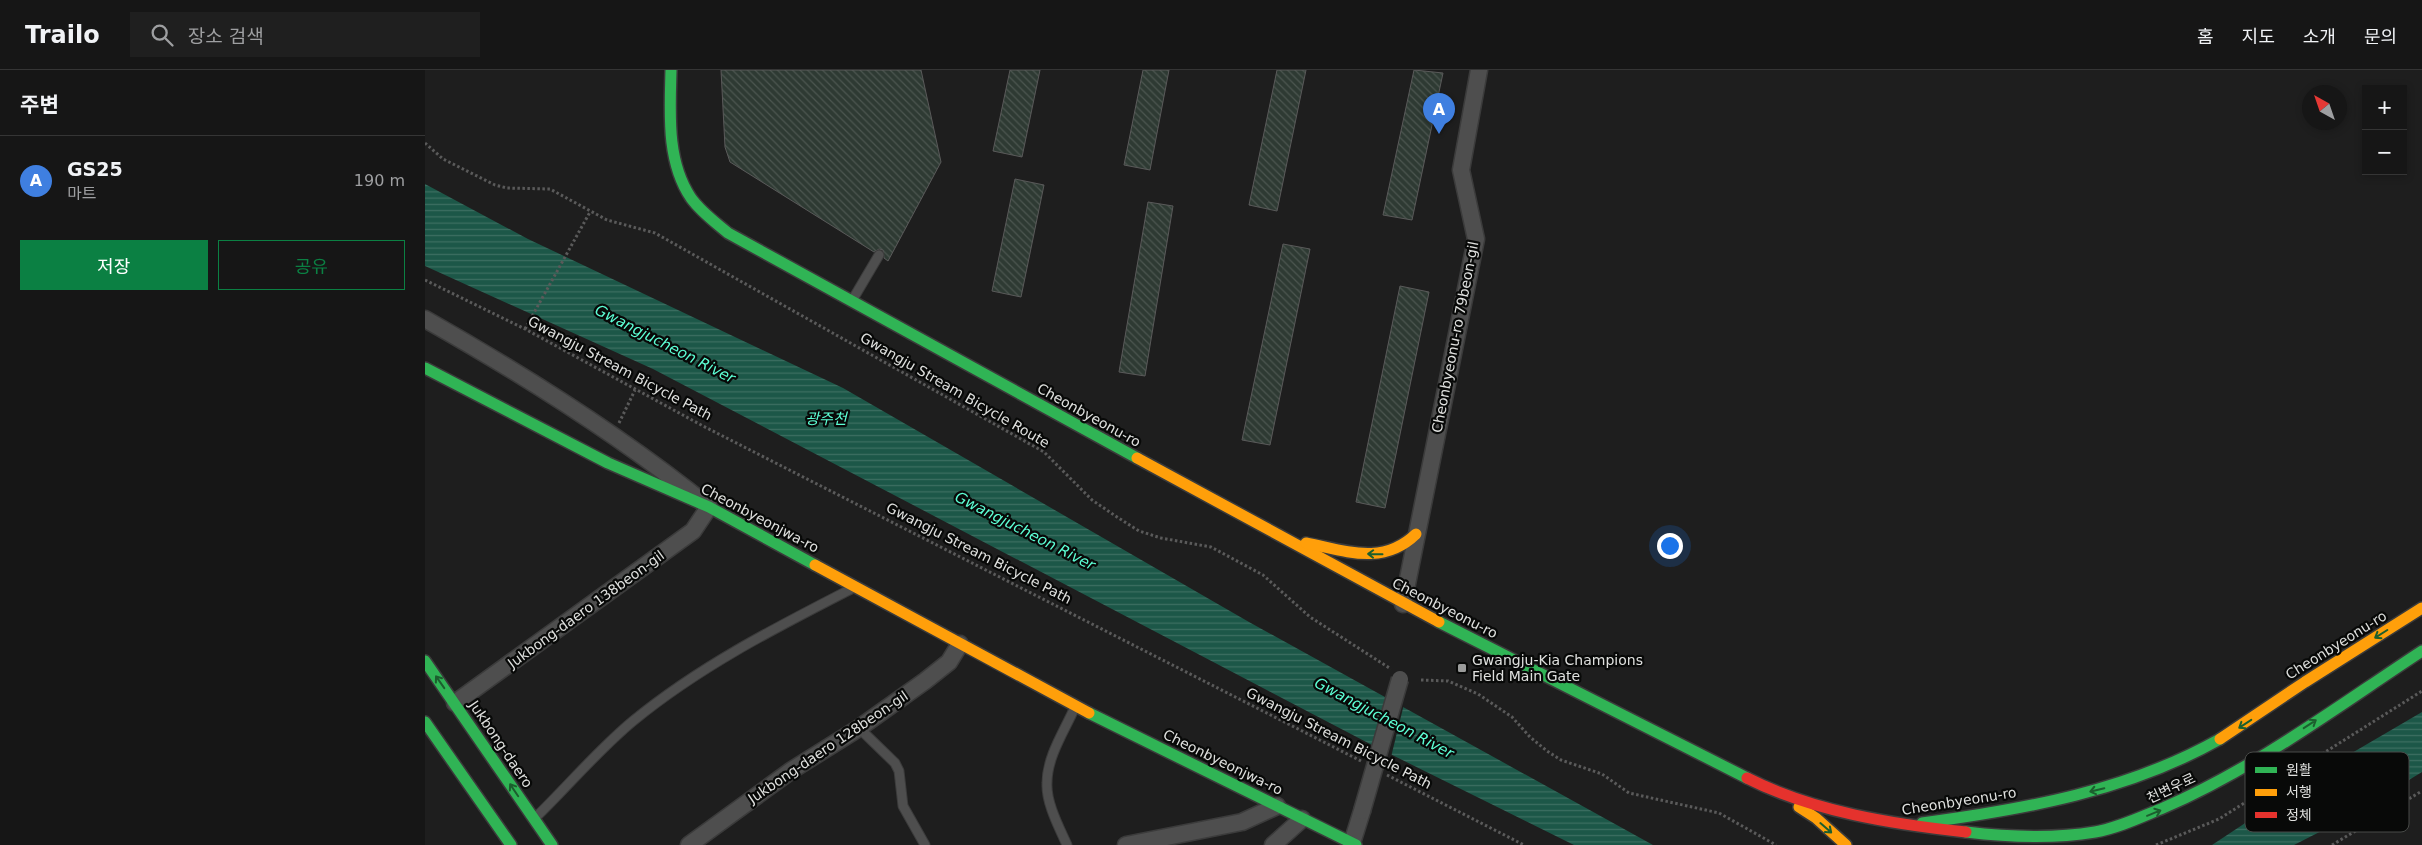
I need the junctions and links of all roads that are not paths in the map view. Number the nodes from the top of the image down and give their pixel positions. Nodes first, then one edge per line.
1 (671, 70) edge
2 (1479, 70) edge
3 (879, 255) dead end
4 (851, 302) junction
5 (425, 319) edge
6 (425, 368) edge
7 (709, 507) junction
8 (1416, 534) junction
9 (1285, 539) junction
10 (856, 586) junction
11 (1403, 604) junction
12 (2422, 608) edge
13 (961, 644) junction
14 (2422, 651) edge
15 (425, 661) edge
16 (1397, 675) road end
17 (455, 703) junction
18 (1076, 706) junction
19 (859, 728) junction
20 (428, 733) edge
21 (2267, 752) edge
22 (2245, 765) edge
23 (1776, 793) junction
24 (1277, 806) junction
25 (533, 818) junction
26 (1302, 818) junction
27 (1898, 831) junction
28 (2000, 842) edge
29 (507, 844) edge
30 (1354, 844) edge
31 (552, 845) edge
32 (689, 845) edge
33 (925, 845) edge
34 (1067, 845) edge
35 (1126, 845) edge
36 (1273, 845) edge
37 (1846, 845) edge

1 - 4 street, Cheonbyeonu-ro
2 - 8 street, Cheonbyeonu-ro 79beon-gil
3 - 4 lane
4 - 9 street, Cheonbyeonu-ro
5 - 7 street
6 - 7 street, Cheonbyeonjwa-ro
7 - 10 street, Cheonbyeonjwa-ro
7 - 17 street, Jukbong-daero 138beon-gil
8 -> 9 street
8 - 11 street, Cheonbyeonu-ro 79beon-gil
9 - 11 street, Cheonbyeonu-ro
10 - 13 street, Cheonbyeonjwa-ro
10 - 25 lane
11 - 23 street, Cheonbyeonu-ro
12 -> 27 street, Cheonbyeonu-ro
13 - 18 street, Cheonbyeonjwa-ro
13 - 19 street, Jukbong-daero 128beon-gil
21 -> 14 street, 천변우로
17 -> 15 street, Jukbong-daero
16 - 30 street, bridge
25 -> 17 street, Jukbong-daero
18 - 24 street, Cheonbyeonjwa-ro
18 - 34 lane
19 - 32 street, Jukbong-daero 128beon-gil
19 - 33 lane
20 - 29 street
28 -> 22 street, 천변우로
23 - 27 street, Cheonbyeonu-ro
23 -> 37 street
24 - 26 street, Cheonbyeonjwa-ro
24 - 35 street
25 - 31 street, Jukbong-daero
26 - 30 street, Cheonbyeonjwa-ro
26 - 36 street
27 - 28 street, 천변우로

